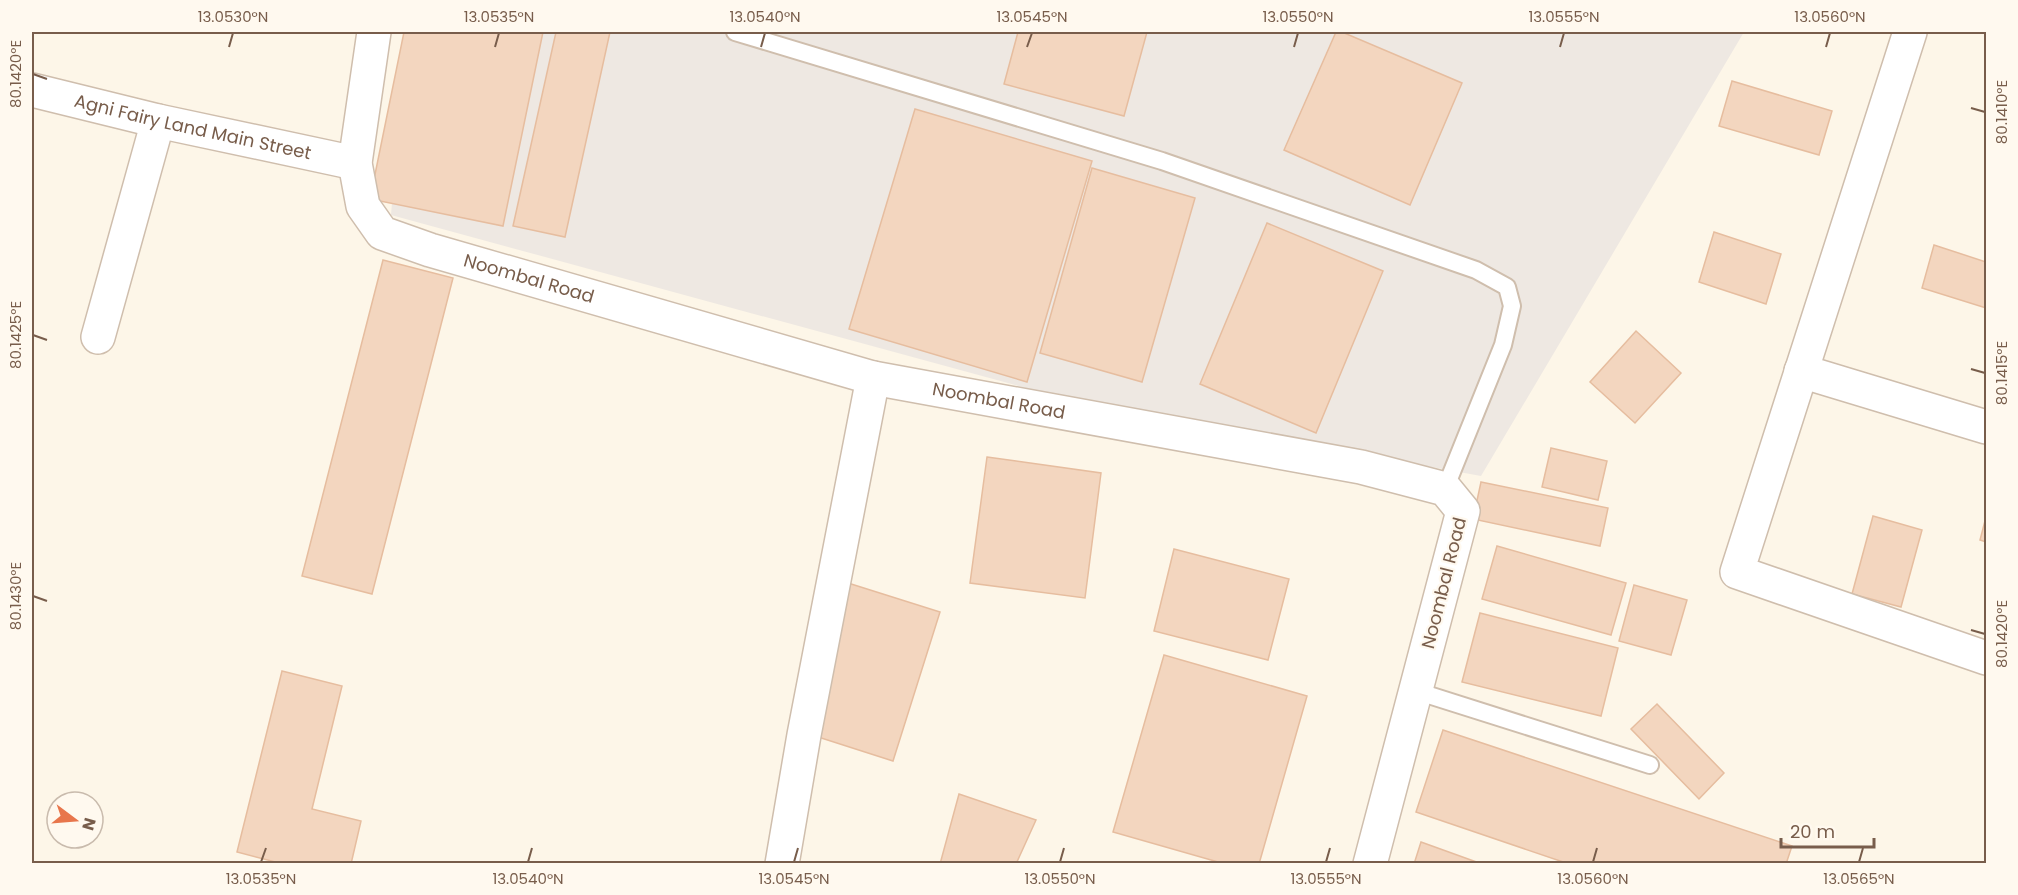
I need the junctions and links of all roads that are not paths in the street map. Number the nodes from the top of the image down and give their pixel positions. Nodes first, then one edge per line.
1 (374, 32) edge
2 (735, 32) edge
3 (1910, 32) edge
4 (32, 90) edge
5 (158, 121) junction
6 (355, 163) junction
7 (98, 337) dead end
8 (1801, 371) junction
9 (873, 378) junction
10 (1986, 427) edge
11 (1445, 489) junction
12 (1986, 658) edge
13 (1416, 691) junction
14 (1650, 765) dead end
15 (782, 864) edge
16 (1370, 864) edge

1 - 6 street, Noombal Road
2 - 11 lane
3 - 8 street
4 - 5 street, Agni Fairy Land Main Street
5 - 6 street, Agni Fairy Land Main Street
5 - 7 street
6 - 9 street, Noombal Road
8 - 10 street
8 - 12 street
9 - 11 street, Noombal Road
9 - 15 street
11 - 13 street, Noombal Road
13 - 14 lane
13 - 16 street, Noombal Road

